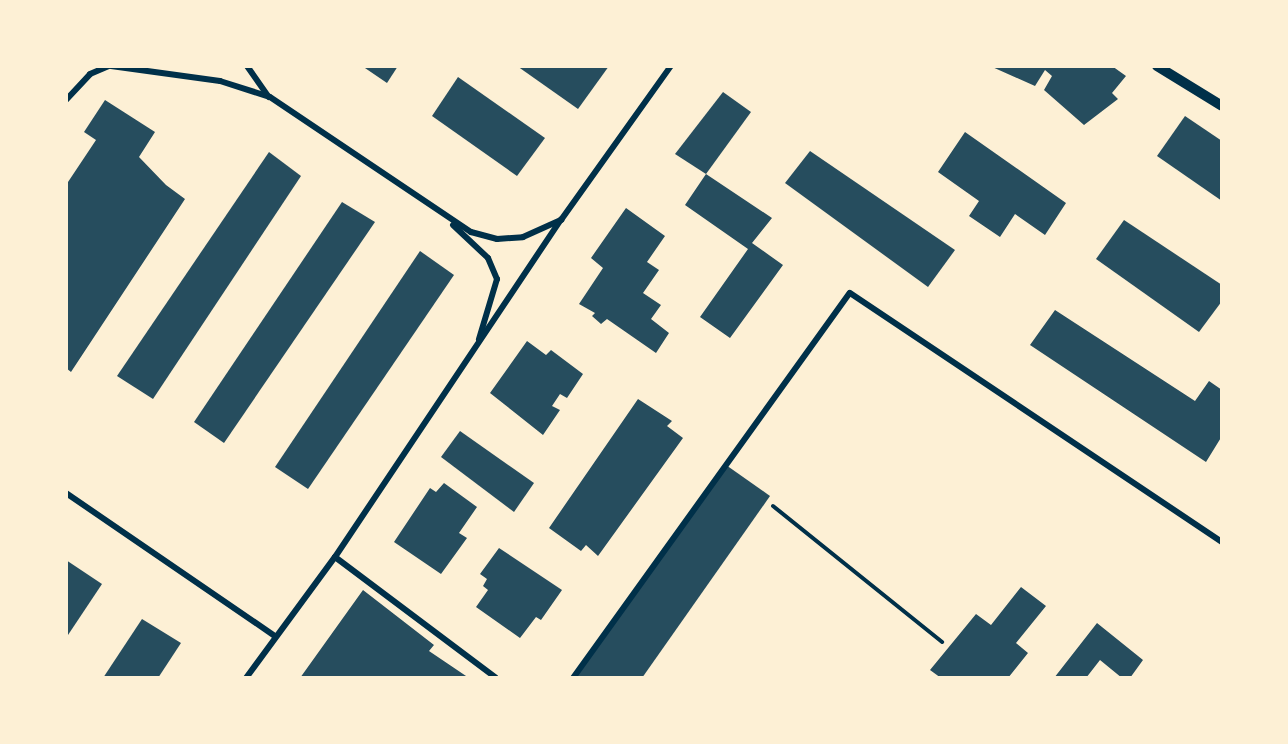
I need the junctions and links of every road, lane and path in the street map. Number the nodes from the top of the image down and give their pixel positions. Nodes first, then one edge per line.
1 (95, 66) edge
2 (110, 66) edge
3 (247, 66) edge
4 (671, 66) edge
5 (1157, 66) edge
6 (90, 74) junction
7 (270, 97) junction
8 (66, 100) edge
9 (1222, 106) edge
10 (448, 219) junction
11 (561, 220) junction
12 (477, 345) junction
13 (66, 493) edge
14 (773, 506) dead end
15 (1222, 542) edge
16 (335, 557) junction
17 (275, 636) junction
18 (942, 642) dead end
19 (246, 678) edge
20 (496, 678) edge
21 (573, 678) edge

1 - 6 street
2 - 6 street
2 - 7 street
3 - 7 street
4 - 11 street
5 - 9 street
6 - 8 street
7 - 10 street
10 - 11 street
10 - 12 street
11 - 12 street
12 - 16 street
13 - 17 street
14 - 18 path
15 - 21 street
16 - 17 street
16 - 20 street
17 - 19 street

